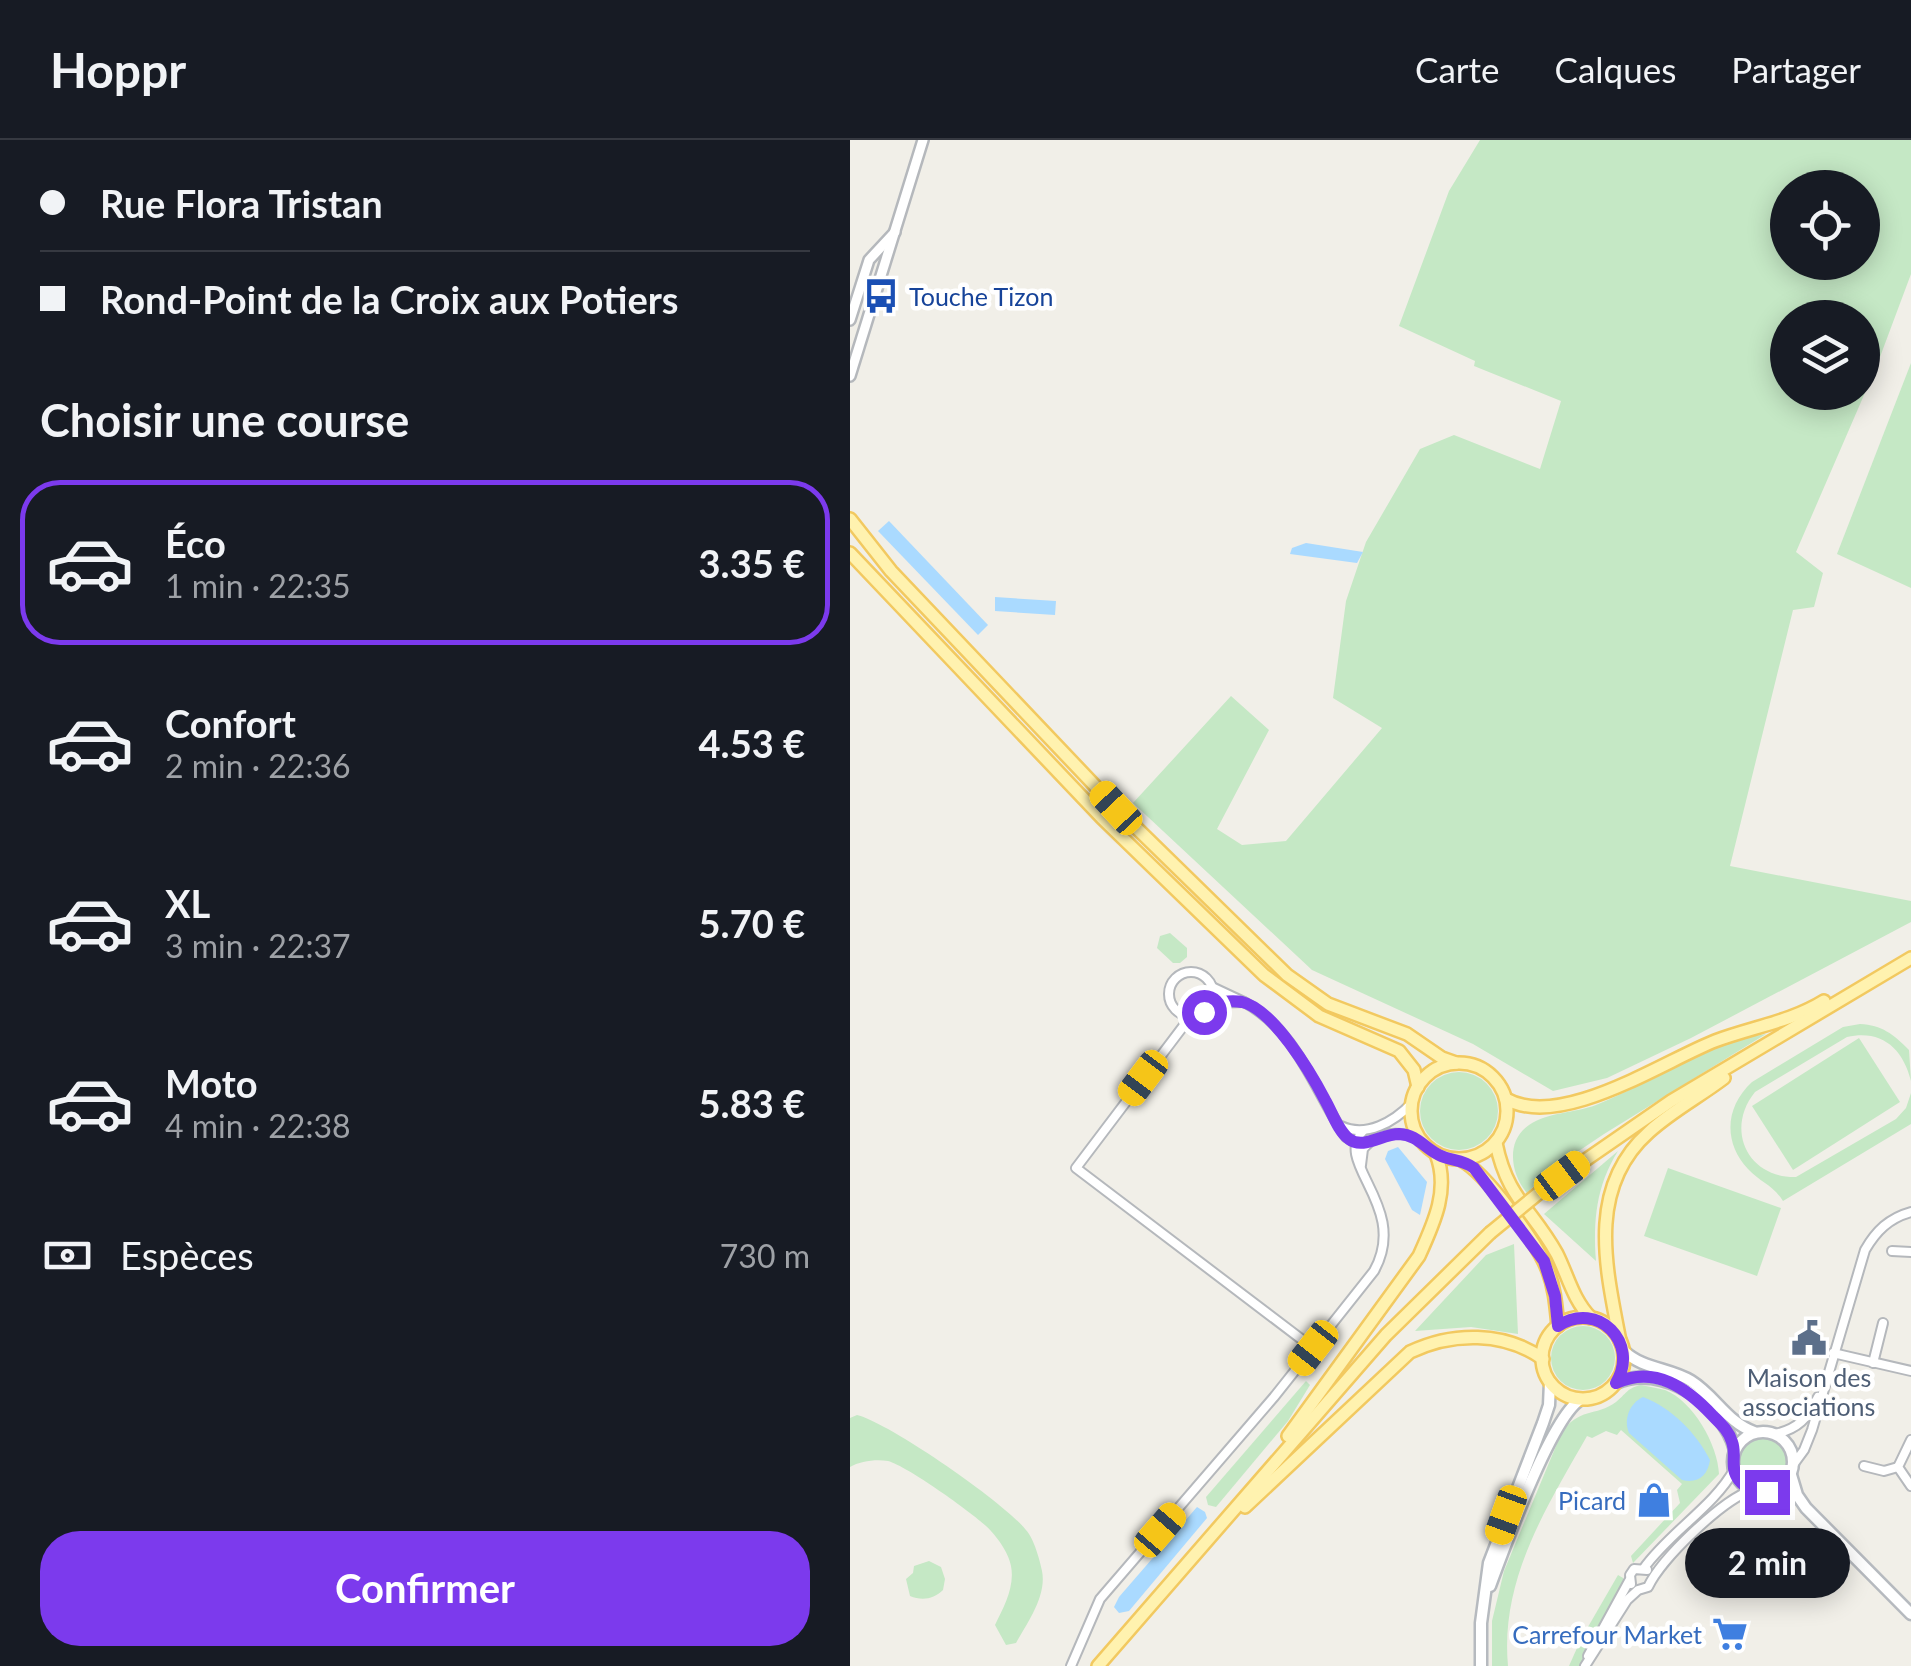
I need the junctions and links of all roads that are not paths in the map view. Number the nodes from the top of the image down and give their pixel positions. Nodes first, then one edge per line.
1 (923, 140) edge
2 (895, 232) junction
3 (866, 269) junction
4 (883, 275) junction
5 (850, 320) edge
6 (850, 376) edge
7 (850, 519) edge
8 (850, 554) edge
9 (1911, 958) edge
10 (1869, 982) junction
11 (1212, 987) junction
12 (1244, 1002) junction
13 (1211, 1004) junction
14 (1191, 1016) junction
15 (1757, 1052) junction
16 (1456, 1063) junction
17 (1418, 1088) junction
18 (1506, 1099) junction
19 (1412, 1104) junction
20 (1338, 1125) junction
21 (1363, 1131) junction
22 (1420, 1138) junction
23 (1496, 1142) junction
24 (1354, 1143) junction
25 (1366, 1144) junction
26 (1436, 1154) junction
27 (1461, 1160) junction
28 (1362, 1170) junction
29 (1911, 1212) edge
30 (1892, 1251) dead end
31 (1911, 1252) edge
32 (1590, 1318) junction
33 (1883, 1323) dead end
34 (1558, 1326) junction
35 (1622, 1346) junction
36 (1313, 1348) junction
37 (1834, 1353) junction
38 (1542, 1359) junction
39 (1873, 1363) junction
40 (1911, 1370) edge
41 (1827, 1374) junction
42 (1550, 1382) junction
43 (1616, 1383) junction
44 (1581, 1399) junction
45 (1755, 1432) junction
46 (1775, 1434) junction
47 (1911, 1440) edge
48 (1734, 1450) junction
49 (1864, 1466) dead end
50 (1898, 1467) junction
51 (1792, 1469) junction
52 (1734, 1470) junction
53 (1911, 1486) edge
54 (1752, 1490) junction
55 (1774, 1490) junction
56 (1806, 1508) junction
57 (1644, 1568) junction
58 (1179, 1573) junction
59 (1652, 1578) junction
60 (1629, 1581) junction
61 (1638, 1590) junction
62 (1484, 1600) junction
63 (1911, 1614) edge
64 (1070, 1666) edge
65 (1098, 1666) edge
66 (1481, 1666) edge
67 (1584, 1666) edge

1 - 2 street
2 - 3 street
2 - 4 street
3 - 4 street
3 - 5 street
4 - 6 street
7 - 16 main road
8 - 17 main road
9 - 10 main road
10 - 15 main road
10 - 18 main road
11 - 12 street
11 - 13 street
11 - 14 street
12 - 13 street
12 - 20 street
13 - 14 street
14 - 36 street
15 - 35 main road
15 - 58 main road, bridge
16 - 17 main road
16 - 18 main road
17 - 19 main road
18 - 23 main road
19 - 21 street
19 - 22 main road
20 - 21 street
20 - 24 street
21 - 24 street
22 - 25 street
22 - 26 main road
23 - 27 main road
23 - 32 main road
24 - 25 street
24 - 28 street
25 - 28 street
26 - 27 main road
26 - 58 main road
27 - 34 main road
28 - 36 street
29 - 37 street
30 - 31 street
32 - 34 main road
32 - 35 main road
33 - 39 street
34 - 38 main road
35 - 43 main road
35 - 45 main road
36 - 64 street
37 - 39 street
37 - 41 street
38 - 42 main road
38 - 58 main road
39 - 40 street
41 - 46 street
41 - 51 street
42 - 44 main road
42 - 62 main road
43 - 44 main road
43 - 48 main road
44 - 62 main road
45 - 46 main road
45 - 48 main road
46 - 51 main road
47 - 50 street
48 - 52 main road
49 - 50 street
50 - 53 street
51 - 55 main road
51 - 56 main road
52 - 54 main road
52 - 57 street
54 - 55 main road
54 - 59 street
55 - 56 main road
56 - 63 main road
57 - 59 street
57 - 60 street
58 - 65 main road
59 - 61 street
60 - 61 street
60 - 67 street
61 - 67 street
62 - 66 main road

